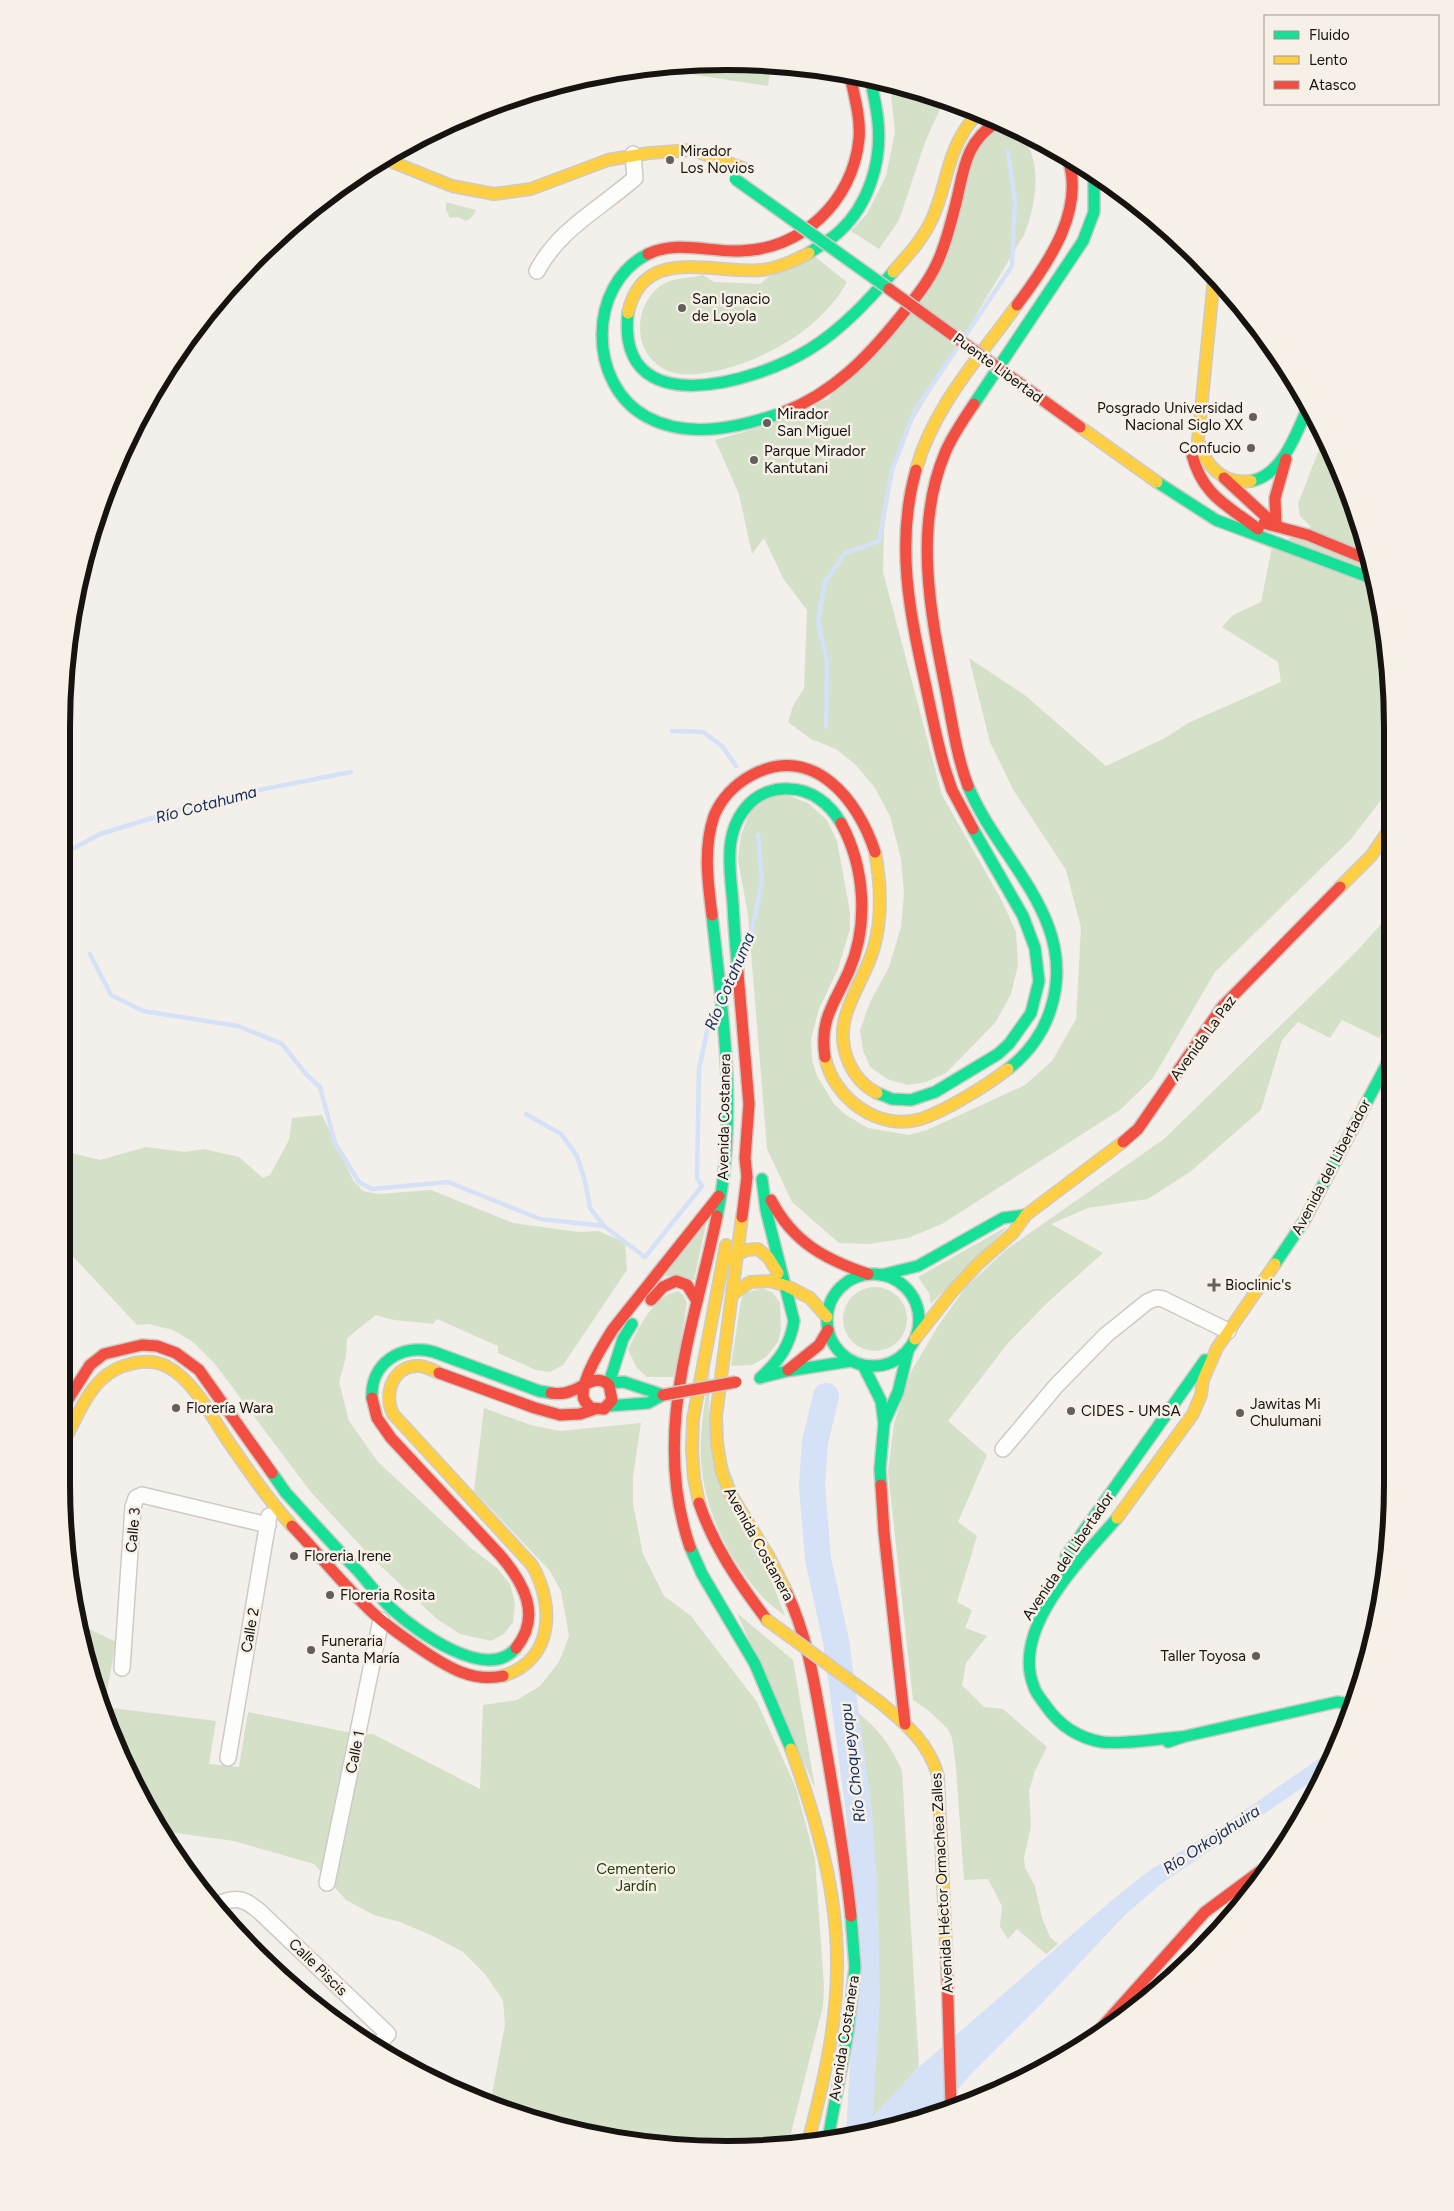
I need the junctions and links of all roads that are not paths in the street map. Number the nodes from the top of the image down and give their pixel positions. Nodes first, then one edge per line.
1 (851, 82) edge
2 (872, 87) edge
3 (973, 118) edge
4 (991, 126) edge
5 (633, 154) junction
6 (393, 162) edge
7 (727, 163) junction
8 (1072, 168) edge
9 (747, 171) dead end
10 (1095, 183) edge
11 (808, 214) dead end
12 (848, 244) dead end
13 (880, 267) dead end
14 (537, 271) dead end
15 (1213, 285) edge
16 (929, 302) dead end
17 (978, 337) dead end
18 (1018, 366) dead end
19 (1304, 414) edge
20 (1198, 440) junction
21 (1291, 442) junction
22 (1192, 455) junction
23 (1181, 468) dead end
24 (1224, 477) junction
25 (1173, 478) dead end
26 (1245, 518) junction
27 (1276, 526) junction
28 (1271, 540) junction
29 (1362, 557) edge
30 (1366, 576) edge
31 (1384, 837) edge
32 (1384, 1069) edge
33 (747, 1138) junction
34 (745, 1158) junction
35 (762, 1179) junction
36 (722, 1191) junction
37 (1026, 1215) junction
38 (738, 1253) junction
39 (722, 1267) junction
40 (868, 1274) junction
41 (880, 1275) junction
42 (786, 1286) junction
43 (733, 1294) junction
44 (696, 1301) junction
45 (827, 1317) junction
46 (828, 1330) junction
47 (1228, 1331) junction
48 (915, 1339) junction
49 (124, 1348) junction
50 (1217, 1348) junction
51 (908, 1351) junction
52 (446, 1356) junction
53 (617, 1356) junction
54 (851, 1361) junction
55 (130, 1365) junction
56 (863, 1365) junction
57 (381, 1367) junction
58 (787, 1371) junction
59 (440, 1372) junction
60 (394, 1378) junction
61 (748, 1380) junction
62 (609, 1383) junction
63 (638, 1385) junction
64 (586, 1386) junction
65 (535, 1389) junction
66 (663, 1395) junction
67 (70, 1396) edge
68 (528, 1406) junction
69 (607, 1406) junction
70 (595, 1409) junction
71 (884, 1423) junction
72 (70, 1431) edge
73 (1003, 1449) dead end
74 (286, 1492) junction
75 (272, 1502) junction
76 (268, 1525) junction
77 (498, 1528) junction
78 (485, 1540) junction
79 (689, 1543) junction
80 (1058, 1568) dead end
81 (725, 1588) dead end
82 (740, 1606) dead end
83 (392, 1608) junction
84 (381, 1620) junction
85 (767, 1620) junction
86 (515, 1650) junction
87 (529, 1662) junction
88 (122, 1668) dead end
89 (1346, 1703) edge
90 (905, 1724) junction
91 (1182, 1737) junction
92 (1142, 1752) dead end
93 (228, 1758) dead end
94 (1255, 1875) edge
95 (327, 1883) dead end
96 (221, 1902) edge
97 (1112, 2015) edge
98 (383, 2040) edge
99 (951, 2101) edge
100 (829, 2132) edge
101 (810, 2135) edge

1 - 4 main road
2 - 3 main road
5 - 6 main road
5 - 7 main road
5 - 14 street
7 - 9 main road
7 - 28 main road, Puente Libertad, bridge
8 - 36 main road, Avenida Costanera
10 - 33 main road, Avenida Costanera
11 - 12 main road
13 - 16 main road
15 - 20 main road
17 - 18 main road, Puente Libertad
19 - 21 main road
20 - 22 main road
20 - 24 main road
21 - 24 main road
21 - 27 main road
22 - 23 main road
22 - 26 main road
24 - 27 main road
25 - 26 main road
26 - 27 main road
26 - 28 main road
27 - 29 main road
28 - 30 main road, Puente Libertad
31 - 37 main road, Avenida La Paz
32 - 47 main road, Avenida del Libertador
33 - 34 main road, Avenida Costanera
33 - 35 main road
34 - 38 main road, Avenida Costanera
34 - 39 main road
35 - 40 main road
35 - 42 main road
36 - 44 main road, Avenida Costanera
36 - 64 main road
37 - 41 main road, Avenida La Paz
37 - 48 main road, Avenida La Paz
38 - 39 main road
38 - 42 main road
38 - 43 main road, Avenida Costanera
39 - 85 main road
40 - 41 main road
40 - 45 main road
41 - 48 main road
42 - 43 main road
42 - 45 main road
42 - 61 main road
43 - 100 main road, Avenida Costanera
44 - 53 main road
44 - 79 main road, Avenida Costanera
45 - 46 main road
46 - 54 main road
46 - 58 main road
47 - 50 main road, Avenida del Libertador
47 - 73 street
48 - 51 main road
49 - 55 main road
49 - 67 main road
49 - 74 main road
50 - 80 main road, Avenida del Libertador
50 - 91 main road, Avenida del Libertador
51 - 56 main road
51 - 71 main road
52 - 57 main road
52 - 59 main road
52 - 65 main road
53 - 62 main road
53 - 63 main road
54 - 56 main road
54 - 58 main road
55 - 72 main road
55 - 75 main road
56 - 71 main road
57 - 60 main road
57 - 78 main road
58 - 61 main road
59 - 60 main road
59 - 68 main road
60 - 77 main road
61 - 66 main road, bridge
62 - 63 main road
62 - 64 main road
62 - 69 main road
63 - 66 main road
64 - 65 main road
64 - 70 main road
65 - 68 main road
66 - 69 main road
68 - 70 main road
69 - 70 main road
71 - 90 main road
74 - 75 main road
74 - 83 main road
75 - 76 street, Calle 2
75 - 84 main road
76 - 88 street, Calle 3
76 - 93 street, Calle 2
77 - 78 main road
77 - 87 main road
78 - 86 main road
79 - 81 main road
79 - 101 main road, Avenida Costanera
82 - 85 main road
83 - 84 main road
83 - 86 main road
84 - 87 main road
84 - 95 street, Calle 1
85 - 90 main road, Avenida Héctor Ormachea Zalles, bridge
86 - 87 main road
89 - 91 main road, Avenida del Libertador
90 - 99 main road, Avenida Héctor Ormachea Zalles
91 - 92 main road, Avenida del Libertador
94 - 97 main road
96 - 98 street, Calle Piscis

